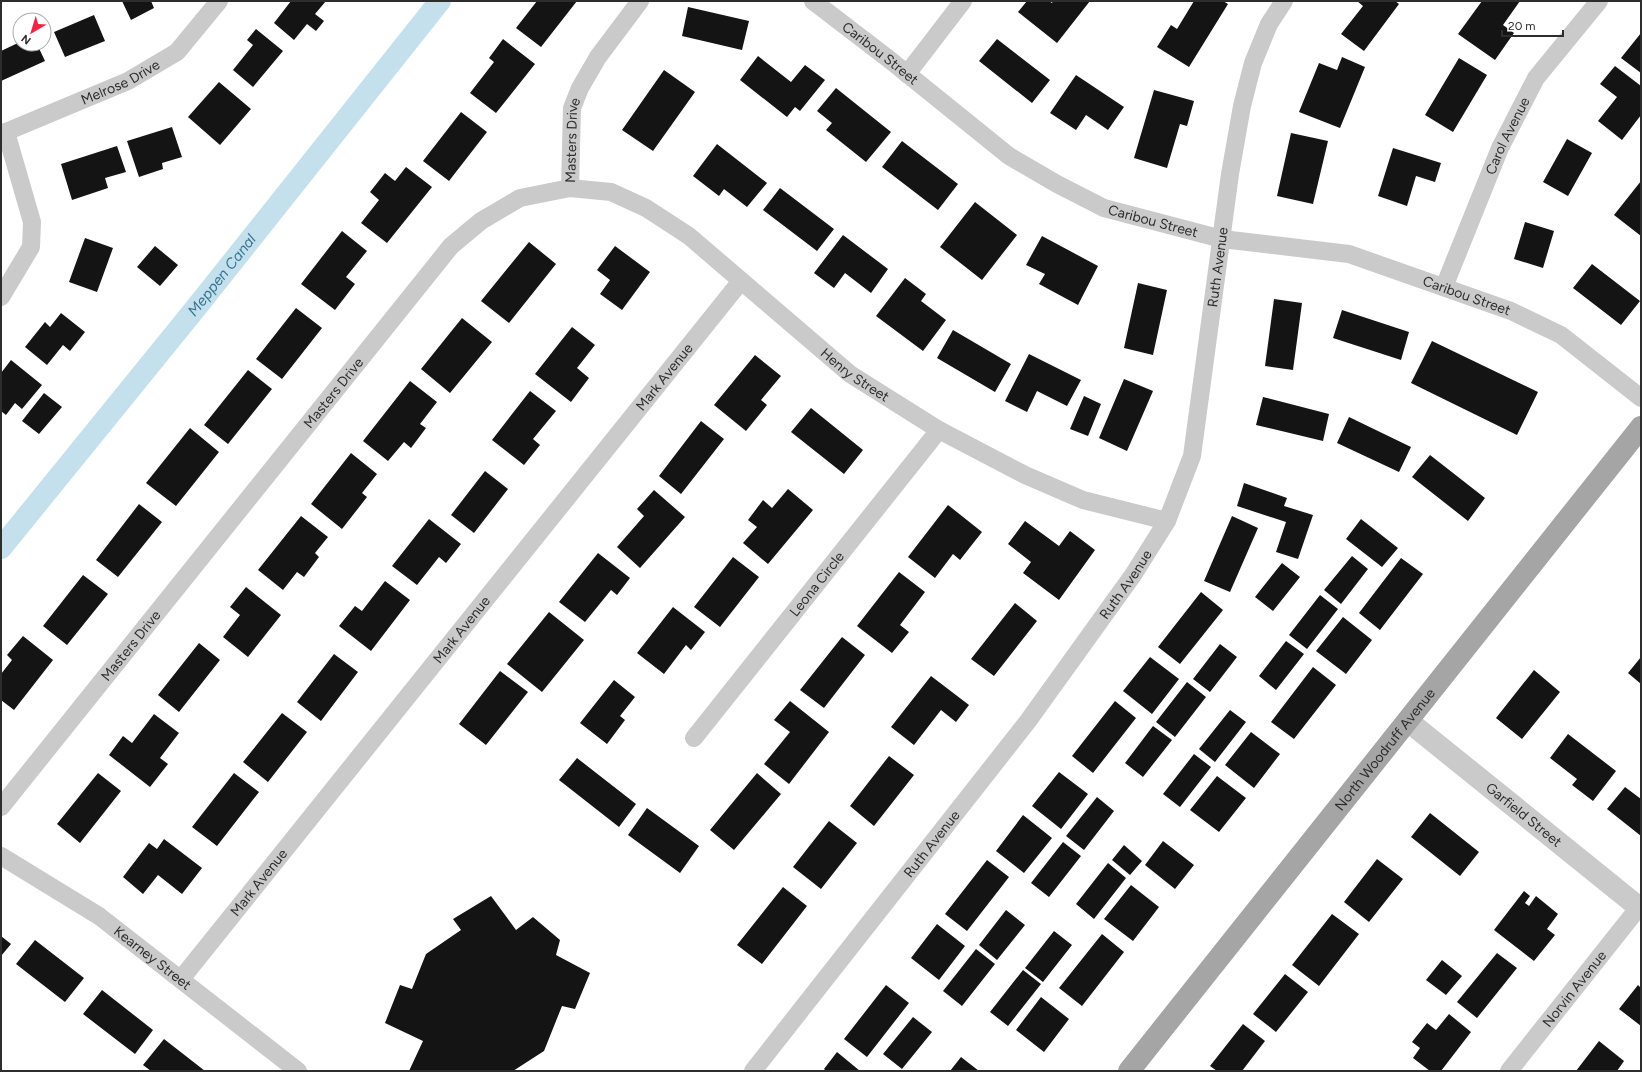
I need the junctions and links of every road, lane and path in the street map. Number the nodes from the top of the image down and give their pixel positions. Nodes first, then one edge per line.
1 (220, 1) edge
2 (640, 1) edge
3 (813, 1) edge
4 (963, 1) edge
5 (1284, 1) edge
6 (1598, 1) edge
7 (907, 74) junction
8 (4, 133) edge
9 (570, 188) junction
10 (1222, 239) junction
11 (741, 281) junction
12 (1444, 287) junction
13 (1, 297) edge
14 (1641, 398) edge
15 (1641, 427) edge
16 (939, 430) junction
17 (1167, 521) junction
18 (1408, 721) junction
19 (694, 738) dead end
20 (1, 808) edge
21 (1, 856) edge
22 (1640, 908) edge
23 (181, 979) junction
24 (298, 1071) edge
25 (753, 1071) edge
26 (1129, 1071) edge
27 (1509, 1071) edge

1 - 8 street, Melrose Drive
2 - 9 street, Masters Drive
3 - 7 street, Caribou Street
4 - 7 street
5 - 10 street, Ruth Avenue
6 - 12 street, Carol Avenue
7 - 10 street, Caribou Street
8 - 13 street
9 - 11 street, Henry Street
9 - 20 street, Masters Drive
10 - 12 street, Caribou Street
10 - 17 street, Ruth Avenue
11 - 16 street, Henry Street
11 - 23 street, Mark Avenue
12 - 14 street, Caribou Street
15 - 18 main road, North Woodruff Avenue
16 - 17 street, Henry Street
16 - 19 street, Leona Circle
17 - 25 street, Ruth Avenue
18 - 22 street, Garfield Street
18 - 26 main road, North Woodruff Avenue
21 - 23 street, Kearney Street
22 - 27 street, Norvin Avenue
23 - 24 street, Kearney Street

